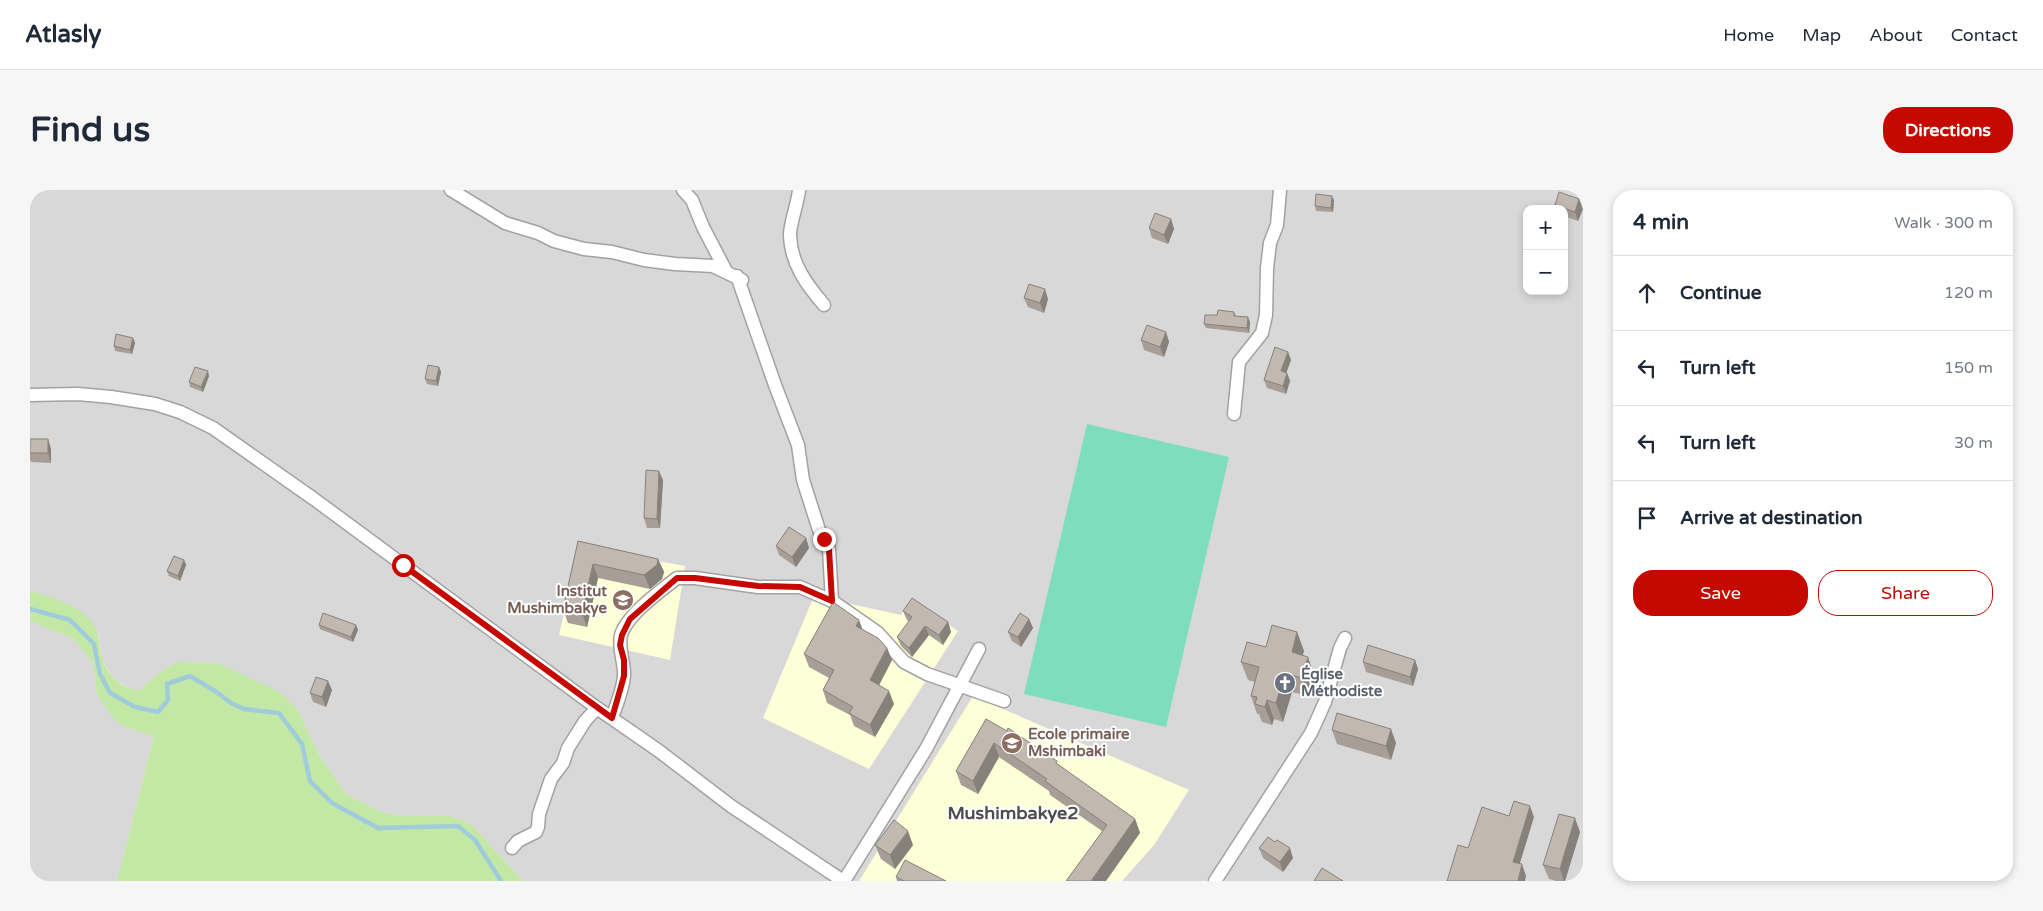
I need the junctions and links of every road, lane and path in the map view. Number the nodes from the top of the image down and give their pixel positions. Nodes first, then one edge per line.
1 (451, 190) edge
2 (683, 190) edge
3 (799, 190) edge
4 (1280, 190) edge
5 (732, 273) junction
6 (748, 284) dead end
7 (824, 305) dead end
8 (30, 395) edge
9 (1234, 414) dead end
10 (832, 601) junction
11 (1345, 638) dead end
12 (979, 648) dead end
13 (960, 685) junction
14 (1004, 701) dead end
15 (596, 708) junction
16 (612, 718) junction
17 (512, 848) dead end
18 (844, 881) edge
19 (1215, 881) edge

1 - 5 street
2 - 5 street
3 - 7 street
4 - 9 street
5 - 6 street
5 - 10 street
8 - 15 street
10 - 13 street
10 - 16 street
11 - 19 street
12 - 13 street
13 - 14 street
13 - 18 street
15 - 16 street
15 - 17 street
16 - 18 street

